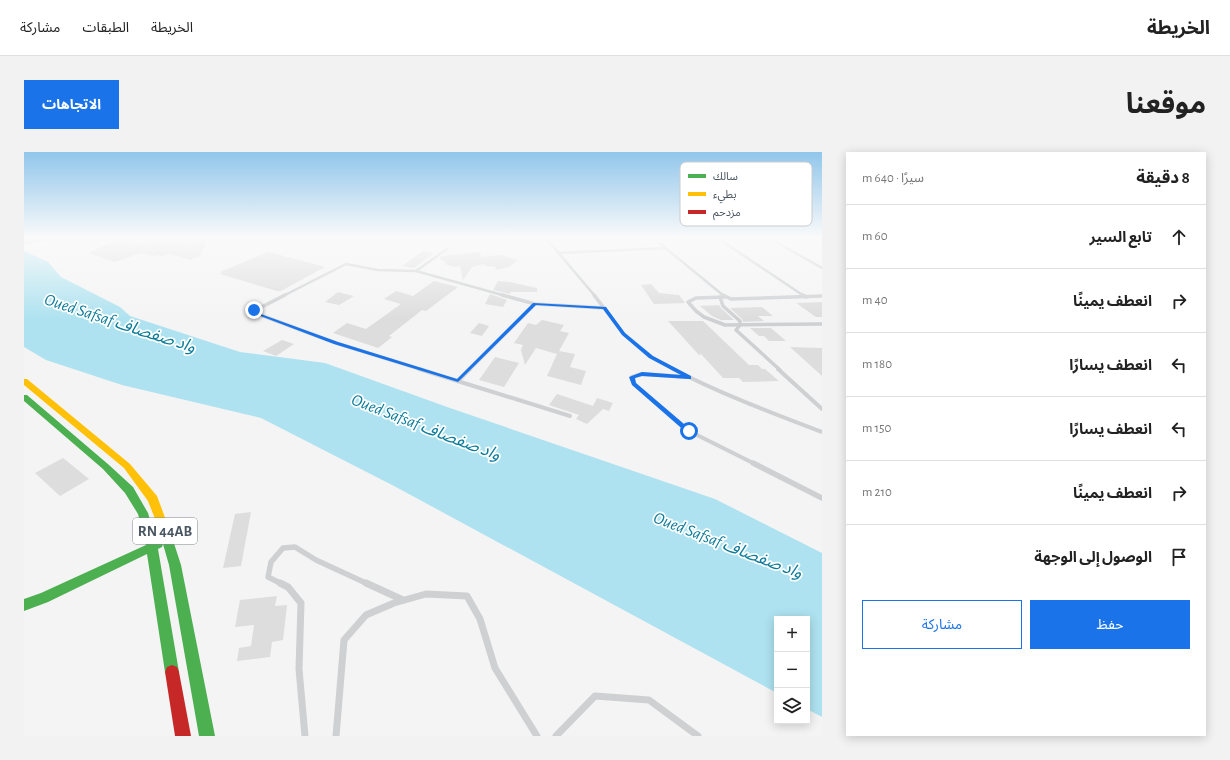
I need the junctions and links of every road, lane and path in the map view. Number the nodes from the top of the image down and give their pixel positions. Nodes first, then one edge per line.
1 (346, 264) edge
2 (347, 264) edge
3 (426, 264) edge
4 (568, 264) edge
5 (685, 264) edge
6 (757, 264) edge
7 (416, 272) junction
8 (822, 296) edge
9 (720, 297) junction
10 (725, 297) junction
11 (807, 297) junction
12 (535, 304) junction
13 (605, 308) junction
14 (822, 324) edge
15 (740, 326) junction
16 (689, 378) junction
17 (24, 381) edge
18 (458, 381) junction
19 (24, 397) edge
20 (822, 409) edge
21 (570, 416) dead end
22 (822, 432) edge
23 (822, 498) edge
24 (168, 540) junction
25 (152, 547) junction
26 (403, 600) junction
27 (24, 605) edge
28 (183, 736) edge
29 (207, 736) edge
30 (305, 736) edge
31 (336, 736) edge
32 (537, 736) edge
33 (556, 736) edge
34 (698, 736) edge

1 - 18 lane
2 - 7 lane
3 - 7 lane
4 - 13 lane
5 - 10 lane
6 - 11 lane
7 - 12 lane
8 - 11 lane
9 - 10 lane
9 - 15 lane
9 - 15 lane
10 - 11 lane
12 - 13 lane
12 - 18 lane
13 - 16 lane
14 - 15 lane
15 - 20 lane
16 - 22 lane
16 - 23 lane
17 - 24 main road, RN 44AB
18 - 21 lane
19 - 25 main road, RN 44AB
24 - 25 main road
24 - 29 main road, RN 44AB
25 - 27 main road
25 - 28 main road, RN 44AB
26 - 30 lane
26 - 31 lane
26 - 32 lane
33 - 34 lane

